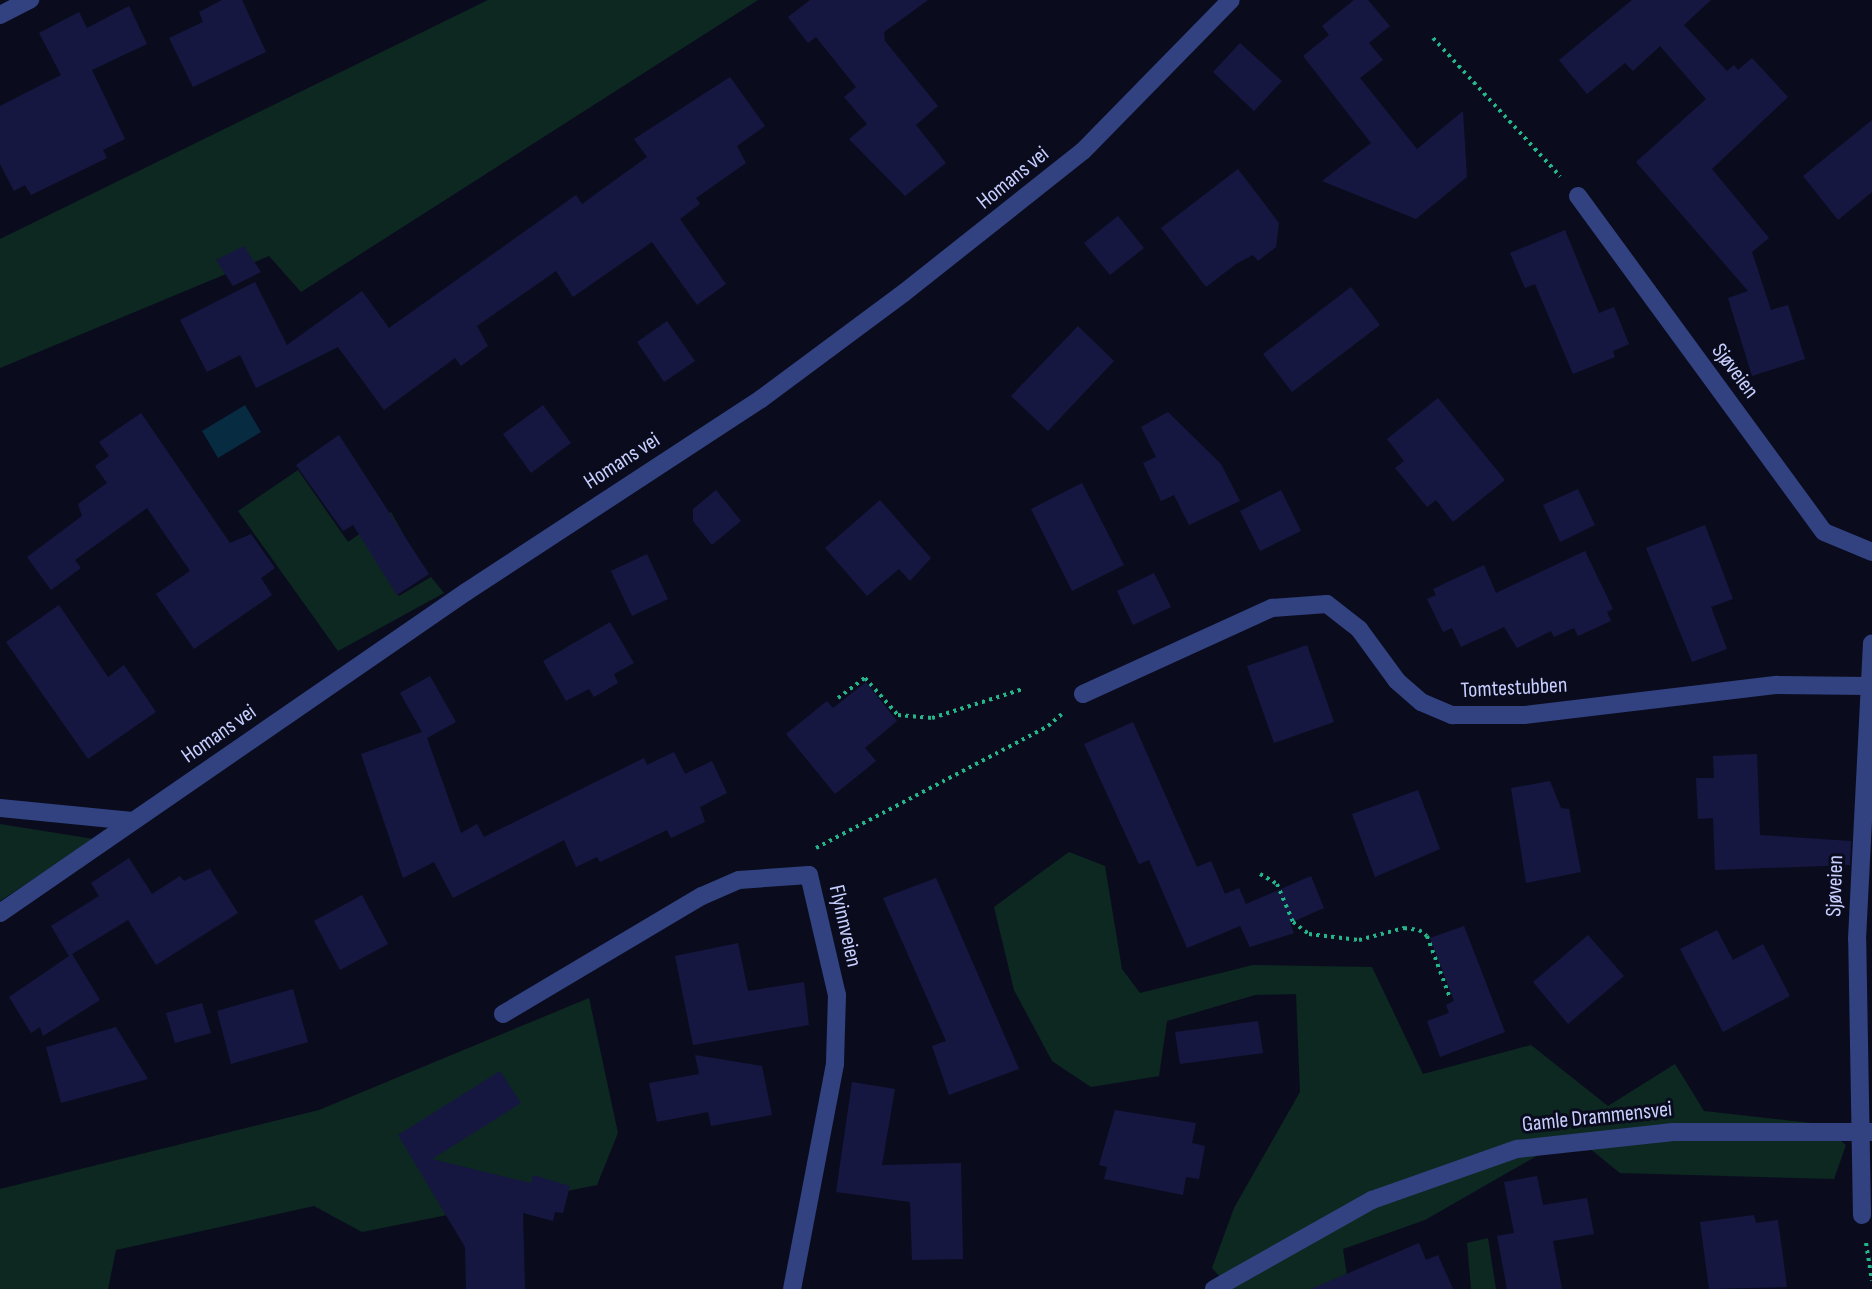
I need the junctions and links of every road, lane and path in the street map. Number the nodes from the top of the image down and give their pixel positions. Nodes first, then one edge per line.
1 (30, 0) edge
2 (1231, 0) edge
3 (0, 15) edge
4 (1433, 38) dead end
5 (1578, 196) joint
6 (1872, 552) edge
7 (1872, 643) edge
8 (1867, 686) junction
9 (1023, 689) dead end
10 (1083, 694) joint
11 (838, 698) dead end
12 (0, 808) edge
13 (132, 821) junction
14 (1260, 873) dead end
15 (808, 875) junction
16 (0, 913) edge
17 (1450, 998) dead end
18 (503, 1014) dead end
19 (1866, 1132) edge
20 (1862, 1215) joint
21 (1872, 1281) edge
22 (792, 1289) edge
23 (1214, 1289) edge

1 - 3 street
2 - 13 street, Homans vei
4 - 5 path
5 - 6 street, Sjøveien
7 - 8 street, Sjøveien
8 - 10 street, Tomtestubben
8 - 19 street, Sjøveien
9 - 11 path
10 - 15 path
12 - 13 street
13 - 16 street, Homans vei
14 - 17 path
15 - 18 street, Flyinnveien
15 - 22 street, Flyinnveien
19 - 20 street, Sjøveien
19 - 23 street, Gamle Drammensvei
20 - 21 path

